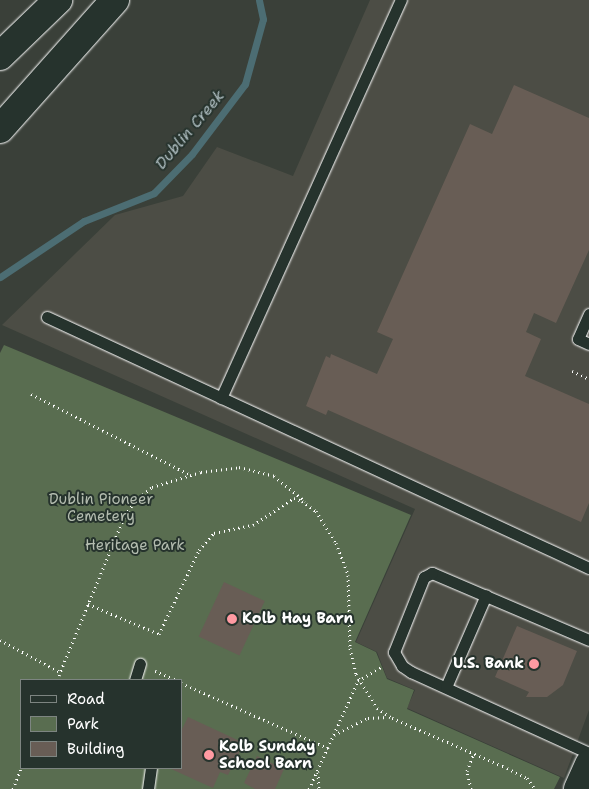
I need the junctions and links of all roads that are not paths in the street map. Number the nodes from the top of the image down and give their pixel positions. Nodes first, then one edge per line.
1 (58, 0) edge
2 (115, 0) edge
3 (401, 0) edge
4 (0, 56) edge
5 (0, 130) edge
6 (589, 314) edge
7 (48, 317) dead end
8 (589, 344) edge
9 (221, 398) junction
10 (589, 568) edge
11 (486, 595) junction
12 (589, 640) edge
13 (140, 664) road end
14 (135, 679) edge
15 (446, 688) junction
16 (589, 754) edge
17 (589, 764) edge
18 (150, 769) edge
19 (148, 789) edge
20 (578, 789) edge

1 - 4 main road
2 - 5 main road
3 - 9 lane
6 - 8 lane
7 - 9 lane
9 - 10 lane
11 - 12 lane
11 - 15 lane
11 - 15 lane
13 - 14 lane
15 - 16 lane
17 - 20 main road
18 - 19 lane

